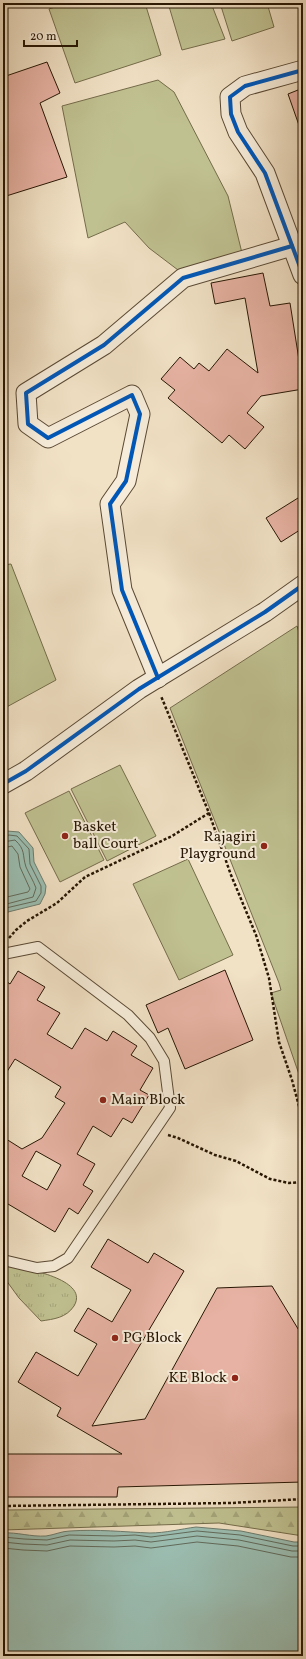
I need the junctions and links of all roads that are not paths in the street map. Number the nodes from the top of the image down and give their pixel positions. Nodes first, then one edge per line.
1 (303, 70) edge
2 (292, 246) junction
3 (303, 275) edge
4 (303, 584) edge
5 (159, 686) junction
6 (3, 784) edge
7 (7, 954) edge
8 (3, 1260) edge

1 - 2 street
2 - 3 street
2 - 5 street
4 - 5 street
5 - 6 street
7 - 8 lane

